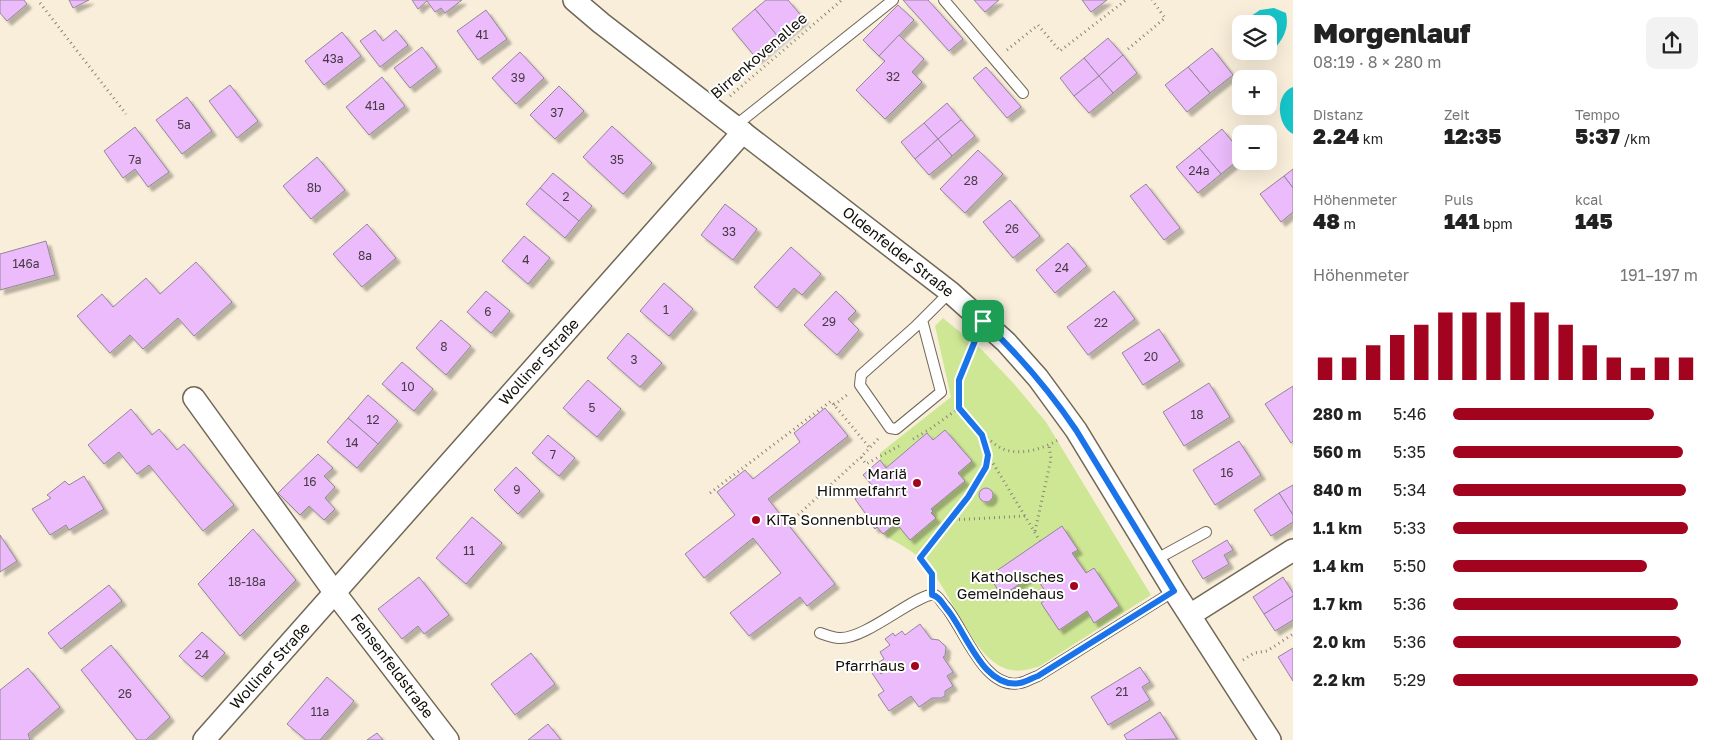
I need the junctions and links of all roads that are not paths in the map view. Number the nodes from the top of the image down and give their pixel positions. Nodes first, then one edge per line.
1 (574, 0) edge
2 (893, 0) edge
3 (944, 0) edge
4 (1023, 94) dead end
5 (739, 129) junction
6 (950, 292) junction
7 (922, 320) junction
8 (194, 398) dead end
9 (1206, 532) dead end
10 (1290, 558) edge
11 (1156, 560) junction
12 (1174, 591) junction
13 (335, 592) junction
14 (1190, 615) junction
15 (820, 634) dead end
16 (204, 740) edge
17 (448, 740) edge
18 (1270, 740) edge

1 - 5 street, Oldenfelder Straße
2 - 5 lane
3 - 4 lane
5 - 6 street, Oldenfelder Straße
5 - 13 street, Wolliner Straße
6 - 7 lane
6 - 11 street, Oldenfelder Straße
7 - 7 lane
8 - 13 street
9 - 11 lane
10 - 14 street
11 - 12 street, Oldenfelder Straße
12 - 14 street, Oldenfelder Straße
12 - 15 lane
13 - 16 street, Wolliner Straße
13 - 17 street, Fehsenfeldstraße
14 - 18 street, Oldenfelder Straße

